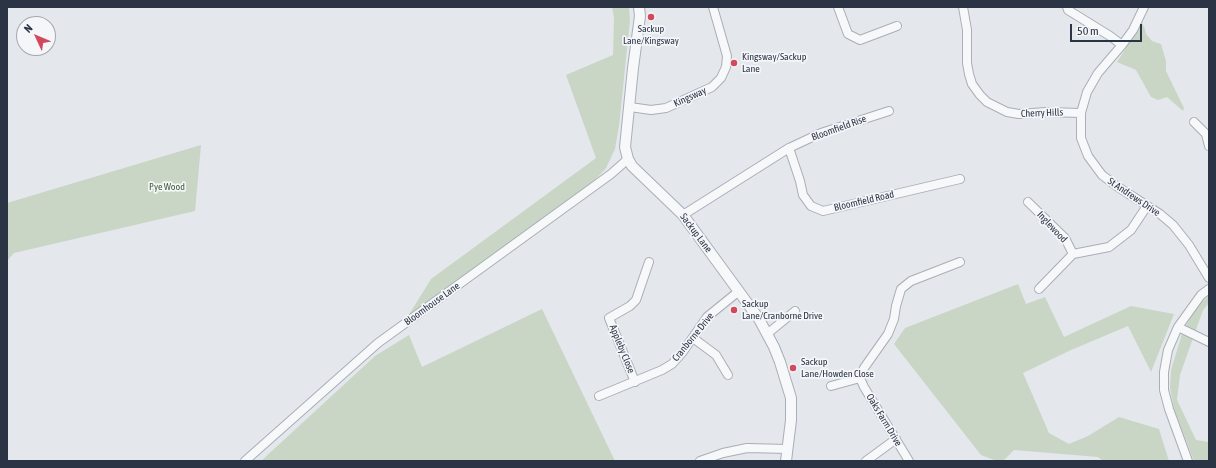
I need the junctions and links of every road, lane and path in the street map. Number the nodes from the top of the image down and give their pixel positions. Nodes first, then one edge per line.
1 (639, 7) edge
2 (712, 7) edge
3 (838, 7) edge
4 (963, 7) edge
5 (1067, 7) edge
6 (1144, 7) edge
7 (897, 26) dead end
8 (1122, 45) junction
9 (630, 107) junction
10 (889, 111) dead end
11 (1081, 113) junction
12 (1194, 122) dead end
13 (1207, 133) edge
14 (1209, 146) edge
15 (789, 148) junction
16 (628, 159) junction
17 (960, 178) dead end
18 (1028, 202) dead end
19 (1147, 206) junction
20 (683, 215) junction
21 (1073, 254) junction
22 (649, 262) dead end
23 (960, 262) dead end
24 (1209, 278) edge
25 (1209, 289) edge
26 (1039, 290) dead end
27 (739, 292) junction
28 (795, 311) dead end
29 (1178, 327) junction
30 (767, 334) junction
31 (693, 338) junction
32 (1209, 342) edge
33 (728, 375) dead end
34 (860, 378) junction
35 (635, 382) junction
36 (831, 386) dead end
37 (599, 396) dead end
38 (896, 439) junction
39 (788, 449) junction
40 (245, 461) edge
41 (700, 461) edge
42 (786, 461) edge
43 (866, 461) edge
44 (909, 461) edge
45 (1188, 461) edge

1 - 9 street
2 - 9 street, Kingsway
3 - 7 street
4 - 11 street, Cherry Hills
5 - 8 street
6 - 8 street, St Andrews Drive
8 - 11 street, St Andrews Drive
9 - 16 street
10 - 15 street, Bloomfield Rise
11 - 19 street, St Andrews Drive
12 - 13 street
13 - 14 street
15 - 17 street, Bloomfield Road
15 - 20 street
16 - 20 street, Sackup Lane
16 - 40 street, Bloomhouse Lane
18 - 21 street, Inglewood
19 - 21 street, Inglewood
19 - 24 street, St Andrews Drive
20 - 27 street, Sackup Lane
21 - 26 street, Inglewood
22 - 35 street, Appleby Close
23 - 34 street
25 - 29 street
27 - 30 street, Sackup Lane
27 - 31 street, Cranborne Drive
28 - 30 street
29 - 32 street
29 - 45 street
30 - 39 street, Sackup Lane
31 - 33 street
31 - 35 street, Cranborne Drive
34 - 36 street
34 - 38 street, Oaks Farm Drive
35 - 37 street, Cranborne Drive
38 - 43 street
38 - 44 street, Oaks Farm Drive
39 - 41 street
39 - 42 street, Sackup Lane

